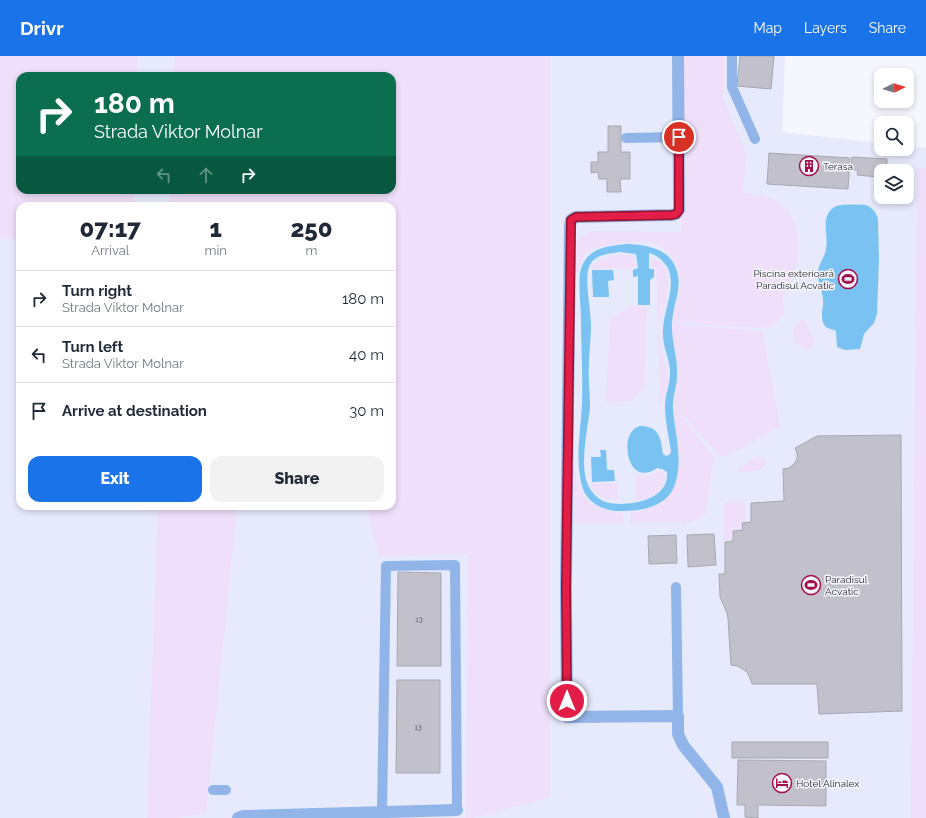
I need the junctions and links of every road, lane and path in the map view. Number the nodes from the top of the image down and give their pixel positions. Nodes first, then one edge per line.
1 (678, 56) edge
2 (732, 56) edge
3 (679, 137) junction
4 (626, 138) dead end
5 (755, 140) dead end
6 (676, 587) dead end
7 (678, 716) junction
8 (213, 790) dead end
9 (226, 790) dead end
10 (376, 790) dead end
11 (457, 810) joint
12 (379, 812) junction
13 (238, 818) edge
14 (724, 818) edge

1 - 3 street
2 - 5 lane
3 - 4 lane
3 - 7 street
6 - 7 lane
7 - 14 street
8 - 9 lane
10 - 12 lane
11 - 12 street
11 - 12 lane
12 - 13 street

